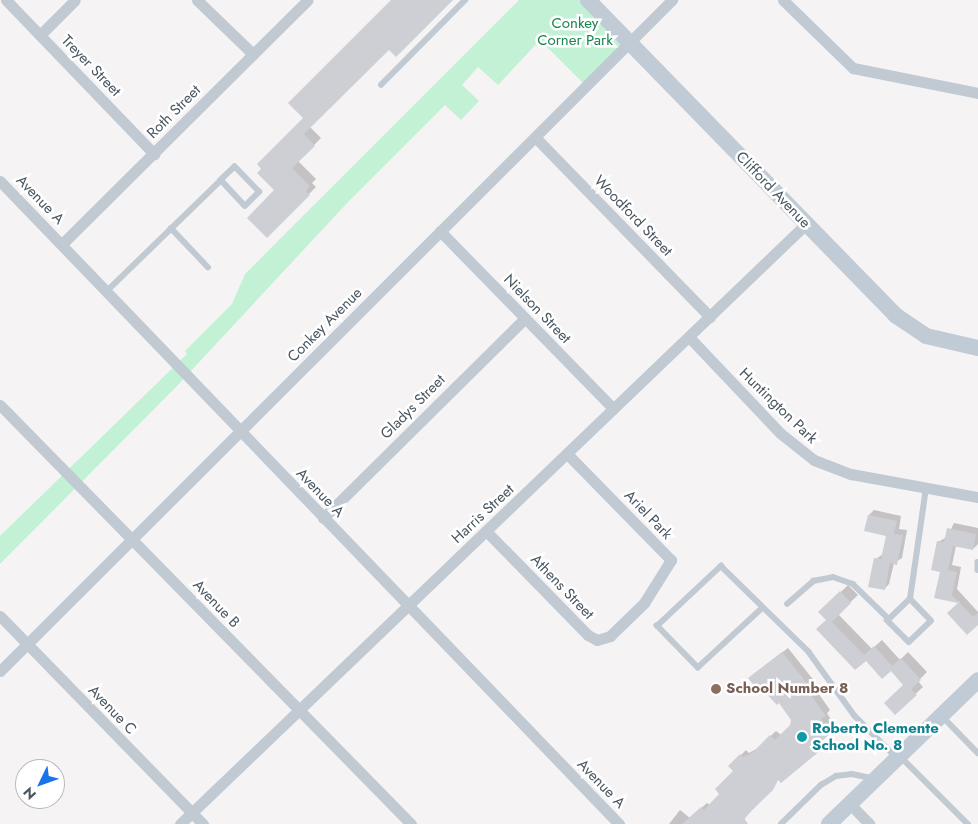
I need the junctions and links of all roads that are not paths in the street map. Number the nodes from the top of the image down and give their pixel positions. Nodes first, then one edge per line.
1 (6, 0) edge
2 (75, 0) edge
3 (197, 0) edge
4 (308, 0) edge
5 (465, 0) edge
6 (588, 0) edge
7 (672, 0) edge
8 (783, 0) edge
9 (40, 35) junction
10 (630, 43) junction
11 (253, 54) junction
12 (381, 85) dead end
13 (978, 93) edge
14 (534, 137) junction
15 (154, 154) junction
16 (221, 180) junction
17 (0, 181) edge
18 (806, 224) junction
19 (171, 228) junction
20 (440, 231) junction
21 (62, 244) junction
22 (208, 268) dead end
23 (107, 291) junction
24 (710, 317) junction
25 (525, 318) junction
26 (689, 337) junction
27 (978, 348) edge
28 (0, 406) edge
29 (613, 408) junction
30 (240, 431) junction
31 (568, 455) junction
32 (926, 488) junction
33 (978, 497) edge
34 (323, 518) junction
35 (486, 531) junction
36 (132, 539) junction
37 (978, 562) edge
38 (978, 570) edge
39 (910, 599) junction
40 (644, 603) joint
41 (787, 604) dead end
42 (407, 606) junction
43 (762, 608) junction
44 (0, 616) edge
45 (887, 620) junction
46 (27, 644) junction
47 (0, 671) edge
48 (978, 680) edge
49 (298, 710) junction
50 (941, 716) junction
51 (978, 753) edge
52 (899, 757) junction
53 (876, 779) junction
54 (850, 804) junction
55 (192, 812) junction
56 (180, 824) edge
57 (203, 824) edge
58 (411, 824) edge
59 (619, 824) edge
60 (781, 824) edge
61 (829, 824) edge
62 (869, 824) edge
63 (968, 824) edge

1 - 9 street, Treyer Street
2 - 9 street
3 - 11 street
4 - 11 street, Roth Street
5 - 12 lane
6 - 10 main road, Clifford Avenue
7 - 10 street, Conkey Avenue
8 - 13 street
9 - 15 street, Treyer Street
10 - 14 street, Conkey Avenue
10 - 18 main road, Clifford Avenue
11 - 15 street, Roth Street
14 - 20 street, Conkey Avenue
14 - 24 street, Woodford Street
15 - 21 street, Roth Street
16 - 16 lane
16 - 19 lane
17 - 21 street, Avenue A
18 - 24 street, Harris Street
18 - 27 main road, Clifford Avenue
19 - 22 lane
19 - 23 lane
20 - 25 street, Nielson Street
20 - 30 street, Conkey Avenue
21 - 23 street, Avenue A
23 - 30 street, Avenue A
24 - 26 street, Harris Street
25 - 29 street, Nielson Street
25 - 34 street, Gladys Street
26 - 29 street, Harris Street
26 - 32 street, Huntington Park
28 - 36 street, Avenue B
29 - 31 street, Harris Street
30 - 34 street, Avenue A
30 - 36 street, Conkey Avenue
31 - 35 street, Harris Street
31 - 40 street, Ariel Park
32 - 33 street, Huntington Park
32 - 39 lane
34 - 42 street, Avenue A
35 - 40 street, Athens Street
35 - 42 street, Harris Street
36 - 46 street, Conkey Avenue
36 - 49 street, Avenue B
37 - 38 lane
39 - 45 lane
39 - 45 lane
41 - 45 lane
42 - 49 street, Harris Street
42 - 59 street, Avenue A
43 - 43 lane
43 - 52 lane
44 - 46 street, Avenue C
46 - 47 street, Conkey Avenue
46 - 55 street, Avenue C
48 - 50 main road
49 - 55 street, Harris Street
49 - 58 street, Avenue B
50 - 51 lane
50 - 52 main road
52 - 53 main road
52 - 63 lane
53 - 54 main road
53 - 60 lane
54 - 61 main road
54 - 62 street
55 - 56 street, Harris Street
55 - 57 street, Avenue C

